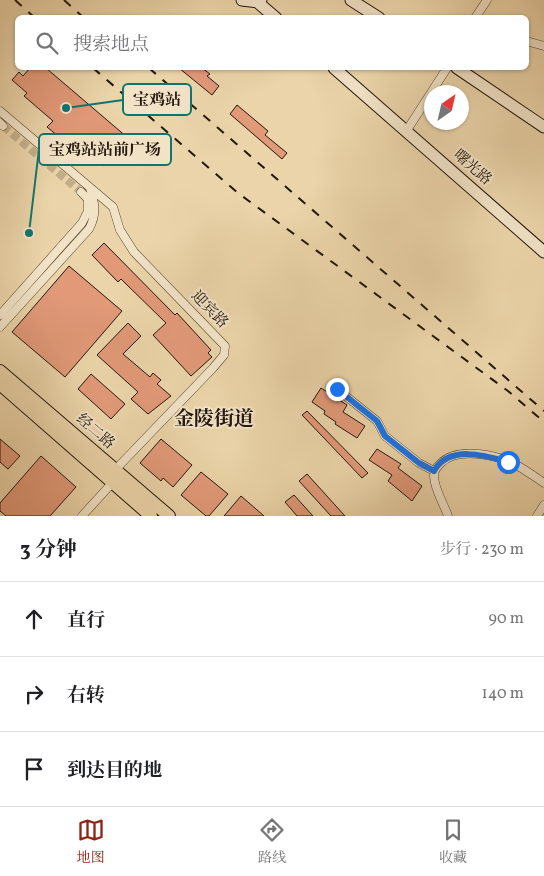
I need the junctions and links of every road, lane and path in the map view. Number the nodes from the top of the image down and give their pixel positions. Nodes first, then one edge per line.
1 (242, 0) edge
2 (351, 0) edge
3 (487, 0) edge
4 (258, 1) edge
5 (273, 15) edge
6 (374, 15) edge
7 (477, 15) edge
8 (529, 42) edge
9 (544, 46) edge
10 (336, 70) edge
11 (446, 70) edge
12 (460, 70) edge
13 (0, 111) edge
14 (544, 127) edge
15 (407, 130) junction
16 (90, 187) junction
17 (82, 192) tunnel mouth
18 (544, 252) edge
19 (0, 316) edge
20 (0, 326) edge
21 (0, 372) edge
22 (0, 384) edge
23 (337, 389) dead end
24 (434, 471) junction
25 (116, 476) junction
26 (544, 483) edge
27 (544, 505) edge
28 (82, 516) edge
29 (151, 516) edge
30 (169, 516) edge
31 (448, 516) edge
32 (537, 516) edge

1 - 4 street
2 - 6 street
3 - 7 street
4 - 5 street
8 - 9 street
10 - 15 street, 曙光路
11 - 15 street
12 - 14 street
13 - 16 street
15 - 18 street, 曙光路
16 - 20 street
16 - 25 street, 迎宾路
17 - 19 street
21 - 25 main road, 经二路
22 - 25 main road, 经二路
23 - 24 street
24 - 26 street
24 - 31 street
25 - 28 street
25 - 29 main road, 经二路
25 - 30 main road, 经二路
27 - 32 street

